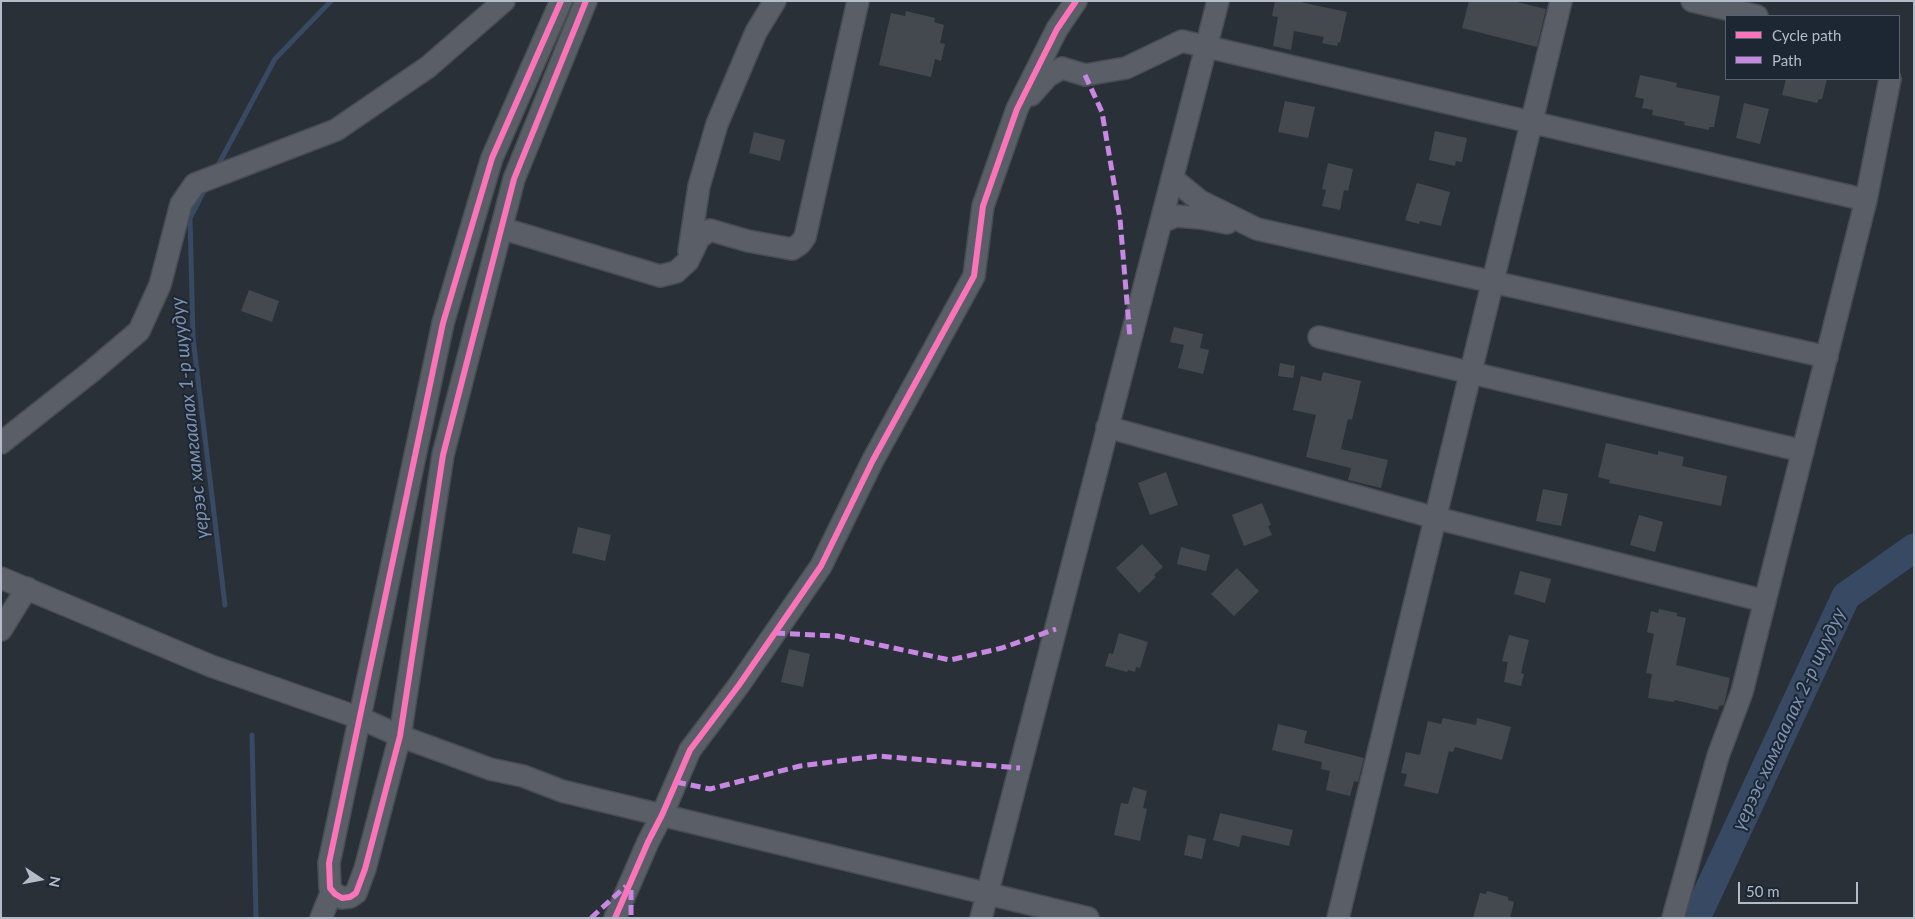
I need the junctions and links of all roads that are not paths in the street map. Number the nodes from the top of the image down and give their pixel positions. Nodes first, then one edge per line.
1 (504, 1) edge
2 (561, 1) edge
3 (586, 1) edge
4 (775, 1) edge
5 (858, 1) edge
6 (1076, 1) edge
7 (1218, 1) edge
8 (1561, 1) edge
9 (1692, 1) edge
10 (1753, 15) edge
11 (1207, 46) junction
12 (1890, 80) edge
13 (1018, 109) junction
14 (1531, 123) junction
15 (1172, 178) junction
16 (1866, 200) junction
17 (1161, 222) junction
18 (501, 228) junction
19 (1256, 229) junction
20 (688, 261) junction
21 (1492, 282) junction
22 (1319, 337) dead end
23 (1827, 357) junction
24 (1470, 372) junction
25 (1107, 427) junction
26 (1, 443) edge
27 (1803, 451) junction
28 (1436, 518) junction
29 (1, 578) edge
30 (27, 588) junction
31 (1765, 602) junction
32 (1, 630) edge
33 (360, 718) junction
34 (400, 736) junction
35 (662, 815) junction
36 (332, 891) junction
37 (988, 893) junction
38 (321, 918) edge
39 (615, 918) edge
40 (981, 918) edge
41 (1088, 918) edge
42 (1338, 918) edge
43 (1673, 918) edge

1 - 26 street
2 - 33 street
3 - 18 street
4 - 20 street
5 - 20 street
6 - 13 street
7 - 11 street
8 - 14 street
9 - 10 street
11 - 13 street
11 - 14 street
11 - 15 street
12 - 16 street
13 - 35 street
14 - 16 street
14 - 21 street
15 - 17 street
15 - 19 street
16 - 23 street
17 - 19 street
17 - 25 street
18 - 20 street
18 - 34 street
19 - 21 street
21 - 23 street
21 - 24 street
22 - 24 street
23 - 27 street
24 - 27 street
24 - 28 street
25 - 28 street
25 - 37 street
27 - 31 street
28 - 31 street
28 - 42 street
29 - 30 street
30 - 32 street
30 - 33 street
31 - 43 street
33 - 34 street
33 - 36 street
34 - 35 street
34 - 36 street
35 - 37 street
35 - 39 street
36 - 38 street
37 - 40 street
37 - 41 street

